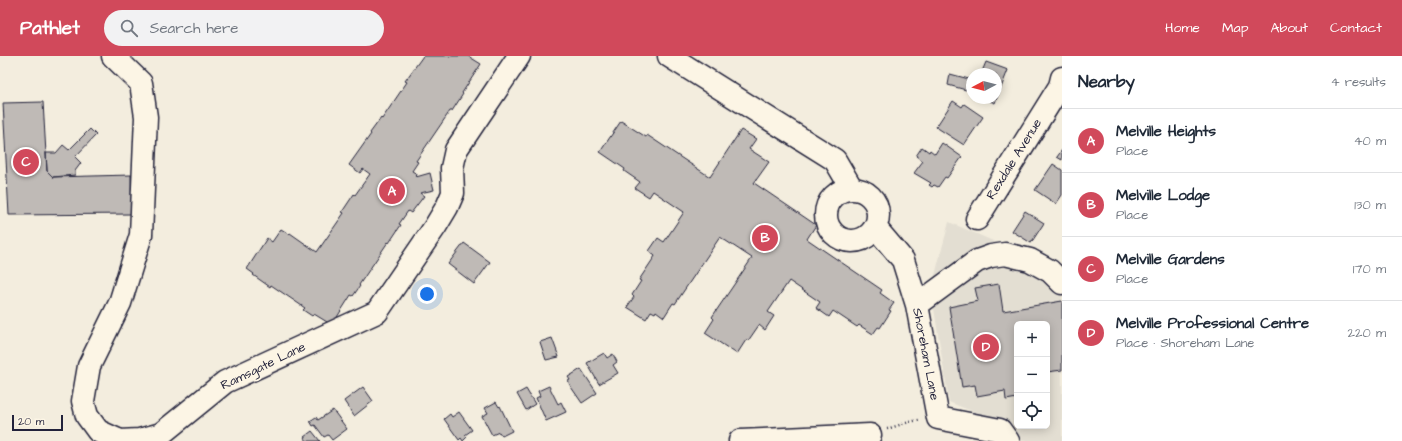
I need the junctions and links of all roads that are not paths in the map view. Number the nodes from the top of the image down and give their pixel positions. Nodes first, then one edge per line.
1 (113, 56) edge
2 (519, 56) edge
3 (669, 56) edge
4 (1062, 78) edge
5 (852, 189) junction
6 (977, 219) dead end
7 (875, 226) junction
8 (1062, 283) edge
9 (918, 305) junction
10 (870, 435) road end
11 (740, 441) edge
12 (1008, 441) edge

1 - 2 street, Ramsgate Lane
3 - 5 street
4 - 6 street, Rexdale Avenue
5 - 7 street
5 - 7 street
7 - 9 street, Shoreham Lane
8 - 9 street
9 - 12 street, Shoreham Lane
10 - 11 street

